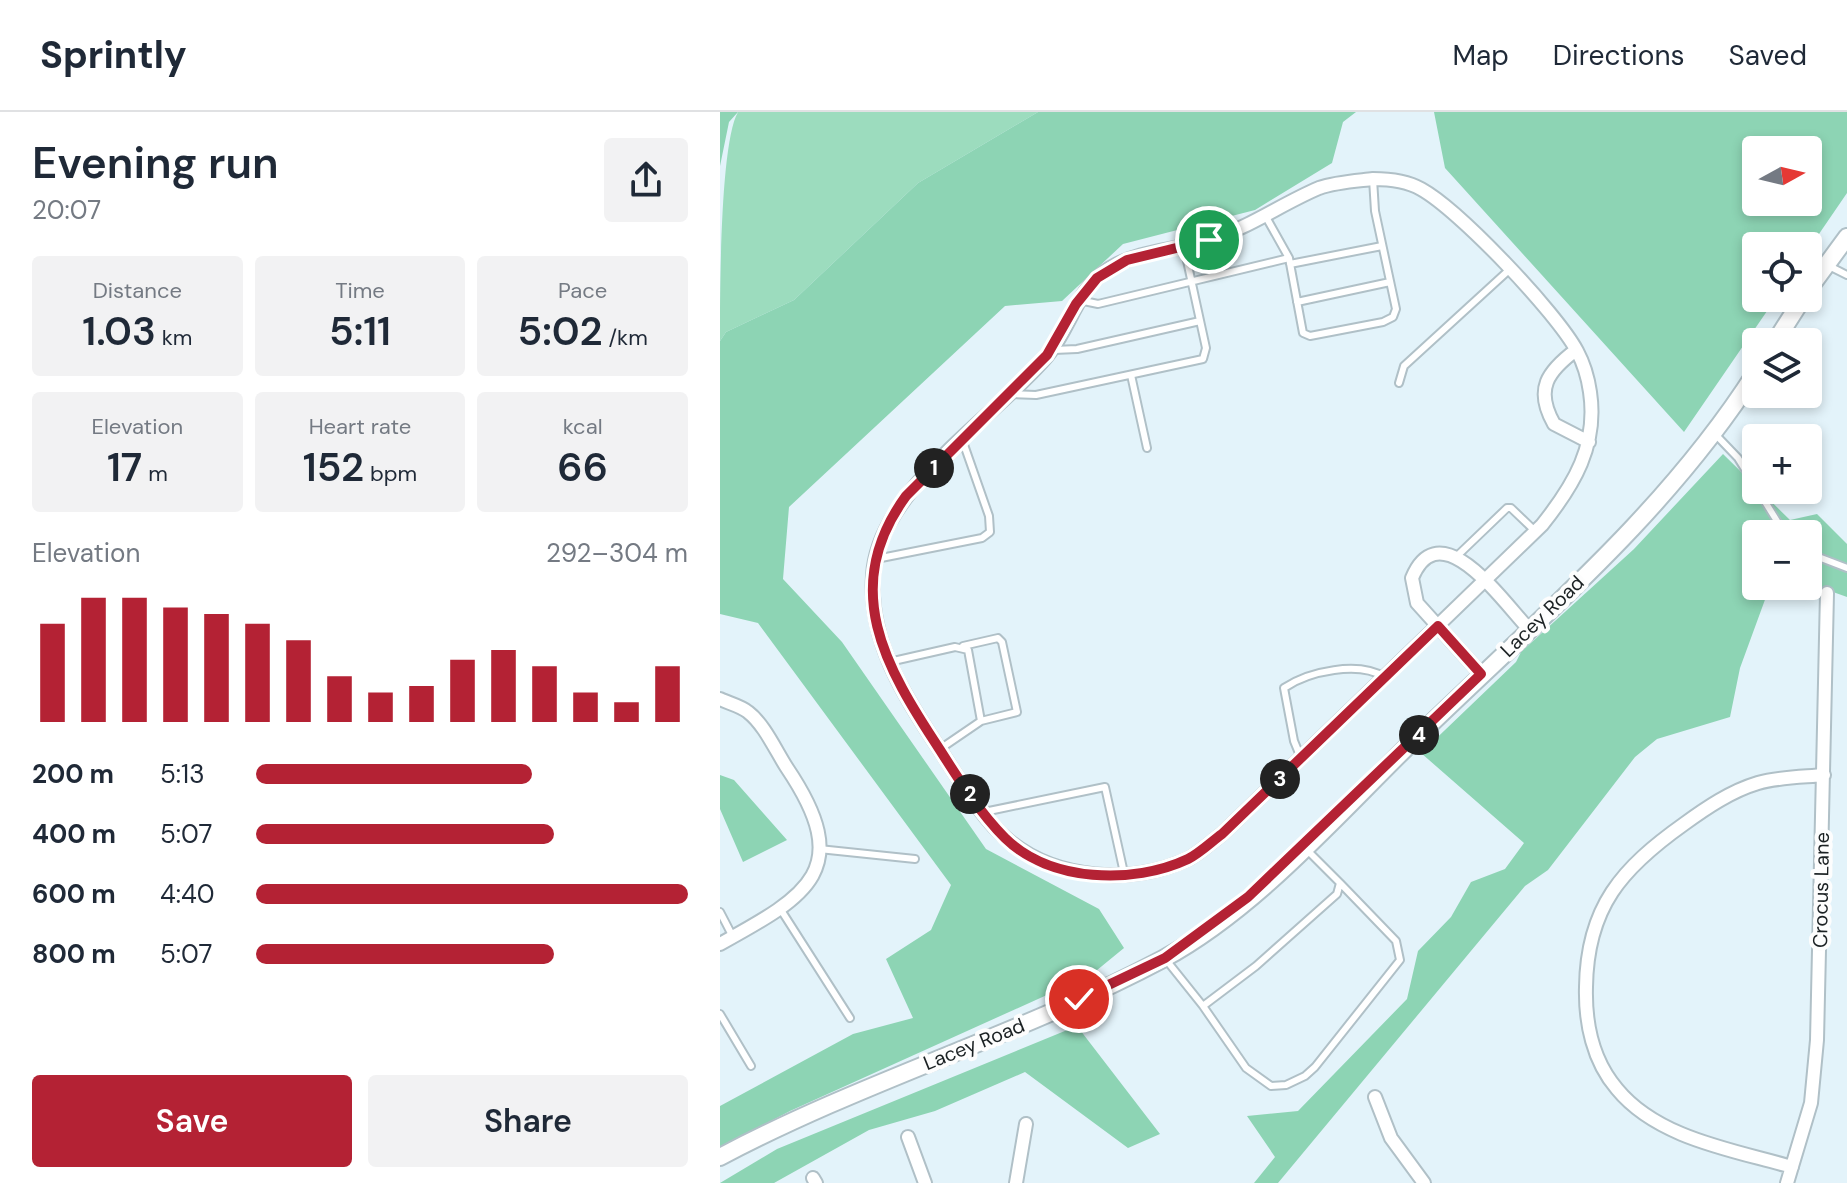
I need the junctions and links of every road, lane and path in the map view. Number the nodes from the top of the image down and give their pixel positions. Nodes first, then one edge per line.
1 (1373, 179) junction
2 (1266, 217) junction
3 (1847, 237) edge
4 (1382, 246) junction
5 (1184, 247) junction
6 (1289, 261) junction
7 (1825, 264) junction
8 (1822, 269) edge
9 (1509, 270) junction
10 (1847, 275) edge
11 (1191, 280) junction
12 (1390, 282) junction
13 (1079, 300) junction
14 (1297, 302) junction
15 (1200, 321) junction
16 (1051, 350) junction
17 (1576, 350) junction
18 (1131, 375) junction
19 (1399, 383) dead end
20 (1742, 393) edge
21 (1008, 394) junction
22 (1715, 434) junction
23 (962, 439) junction
24 (1589, 442) junction
25 (1147, 448) dead end
26 (1776, 520) edge
27 (1535, 531) junction
28 (1457, 556) junction
29 (1822, 558) edge
30 (876, 559) junction
31 (1847, 568) edge
32 (1484, 581) junction
33 (1827, 593) dead end
34 (1438, 626) junction
35 (1528, 628) junction
36 (962, 646) junction
37 (889, 662) junction
38 (1481, 674) junction
39 (1384, 677) junction
40 (720, 699) edge
41 (981, 721) junction
42 (940, 750) junction
43 (1301, 758) junction
44 (1824, 775) junction
45 (984, 812) junction
46 (1304, 847) junction
47 (819, 849) junction
48 (915, 859) dead end
49 (1124, 873) junction
50 (1340, 883) junction
51 (781, 910) junction
52 (720, 912) edge
53 (733, 937) junction
54 (720, 944) edge
55 (1165, 958) junction
56 (1203, 1006) junction
57 (720, 1014) edge
58 (850, 1018) dead end
59 (751, 1066) dead end
60 (1375, 1097) dead end
61 (1026, 1124) dead end
62 (908, 1137) dead end
63 (720, 1157) edge
64 (1792, 1167) junction
65 (925, 1183) edge
66 (1016, 1183) edge
67 (1424, 1183) edge
68 (1787, 1183) edge

1 - 2 street
1 - 4 lane
1 - 9 street
2 - 5 street
2 - 6 lane
3 - 7 main road
4 - 6 lane
4 - 12 lane
5 - 11 lane
5 - 13 street
6 - 11 lane
6 - 14 lane
7 - 8 main road
7 - 10 lane
9 - 17 street
9 - 19 lane
11 - 13 lane
11 - 15 lane
12 - 14 lane
12 - 14 lane
13 - 16 street
15 - 16 lane
15 - 18 lane
16 - 21 street
17 - 24 street
17 - 24 street
18 - 21 lane
18 - 25 lane
20 - 22 main road, Lacey Road
21 - 23 street
22 - 26 lane
22 - 35 main road, Lacey Road
23 - 30 street
23 - 30 lane
24 - 27 street
27 - 28 lane
27 - 32 street
28 - 32 street
28 - 34 street
29 - 31 lane
30 - 37 street
32 - 34 street
32 - 35 street
33 - 44 street, Crocus Lane
34 - 38 street
34 - 39 street
35 - 38 main road, Lacey Road
36 - 37 lane
36 - 41 lane
36 - 41 lane
37 - 42 street
38 - 46 main road, Lacey Road
39 - 43 street
39 - 43 lane
40 - 47 street
41 - 42 lane
42 - 45 street
43 - 49 street
44 - 64 street, Crocus Lane
44 - 64 street
45 - 49 street
45 - 49 lane
46 - 50 lane
46 - 55 main road, Lacey Road
47 - 48 lane
47 - 51 street
50 - 56 lane
50 - 56 lane
51 - 53 street
51 - 58 lane
52 - 53 lane
53 - 54 street
55 - 56 lane
55 - 63 main road, Lacey Road
57 - 59 lane
60 - 67 street
61 - 66 street
62 - 65 street
64 - 68 street, Crocus Lane

